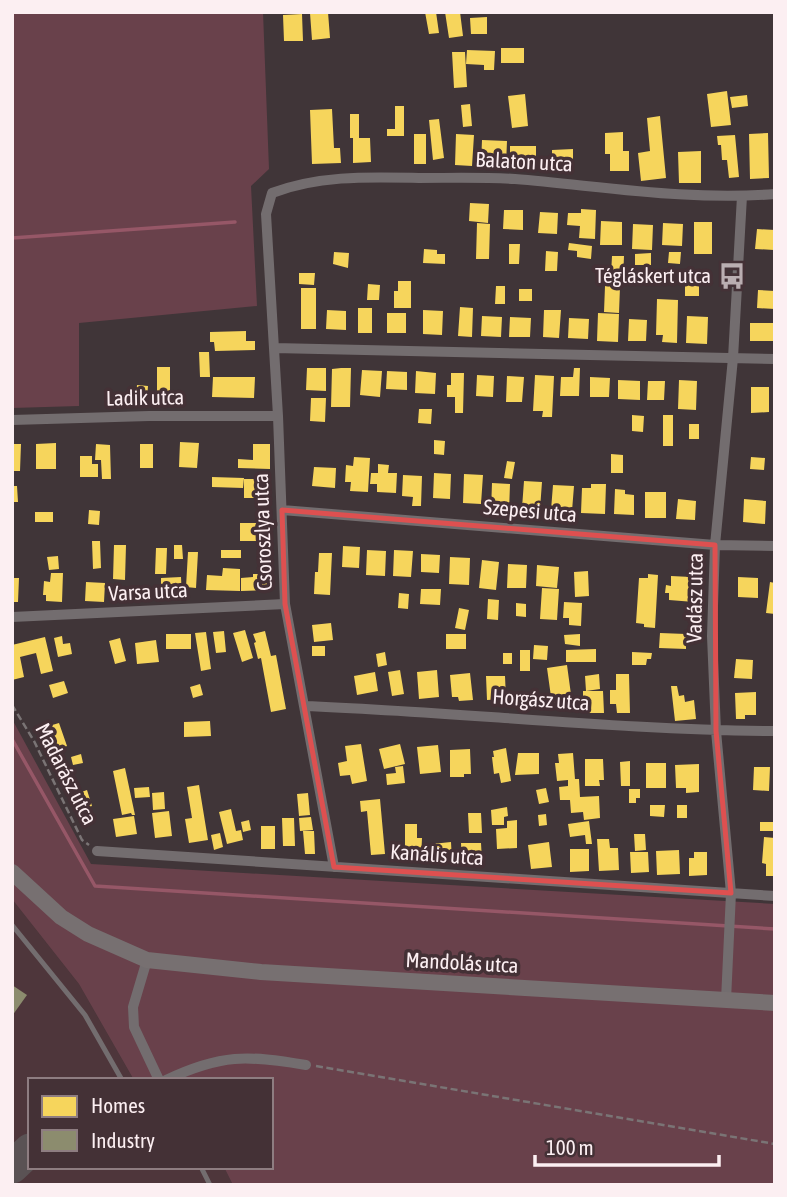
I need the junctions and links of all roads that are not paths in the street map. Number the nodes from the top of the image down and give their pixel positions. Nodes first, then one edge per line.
1 (272, 193) joint
2 (775, 194) edge
3 (743, 197) junction
4 (274, 348) junction
5 (733, 358) junction
6 (775, 359) edge
7 (278, 416) junction
8 (12, 420) edge
9 (282, 510) junction
10 (715, 545) junction
11 (775, 546) edge
12 (285, 604) junction
13 (12, 617) edge
14 (304, 706) junction
15 (716, 731) junction
16 (775, 732) edge
17 (97, 851) road end
18 (334, 867) junction
19 (12, 872) edge
20 (731, 893) junction
21 (775, 896) edge
22 (12, 925) edge
23 (147, 960) junction
24 (726, 1000) junction
25 (775, 1003) edge
26 (306, 1065) road end
27 (121, 1078) edge
28 (158, 1078) edge
29 (171, 1078) edge
30 (202, 1169) edge
31 (210, 1185) edge

1 - 3 street, Balaton utca
1 - 4 street, Csoroszlya utca
2 - 3 street, Balaton utca
3 - 5 street, Vadász utca
4 - 5 street
4 - 7 street, Csoroszlya utca
5 - 6 street
5 - 10 street, Vadász utca
7 - 8 street, Ladik utca
7 - 9 street, Csoroszlya utca
9 - 10 street, Szepesi utca
9 - 12 street, Csoroszlya utca
10 - 11 street, Szepesi utca
10 - 15 street, Vadász utca
12 - 13 street, Varsa utca
12 - 14 street, Csoroszlya utca
14 - 15 street, Horgász utca
14 - 18 street, Csoroszlya utca
15 - 16 street, Horgász utca
15 - 20 street, Vadász utca
17 - 18 street, Kanális utca
18 - 20 street, Kanális utca
19 - 23 street, Mandolás utca
20 - 21 street, Kanális utca
20 - 24 street, Vadász utca
22 - 27 lane
23 - 24 street, Mandolás utca
23 - 28 street
24 - 25 street, Mandolás utca
26 - 29 street
30 - 31 lane

